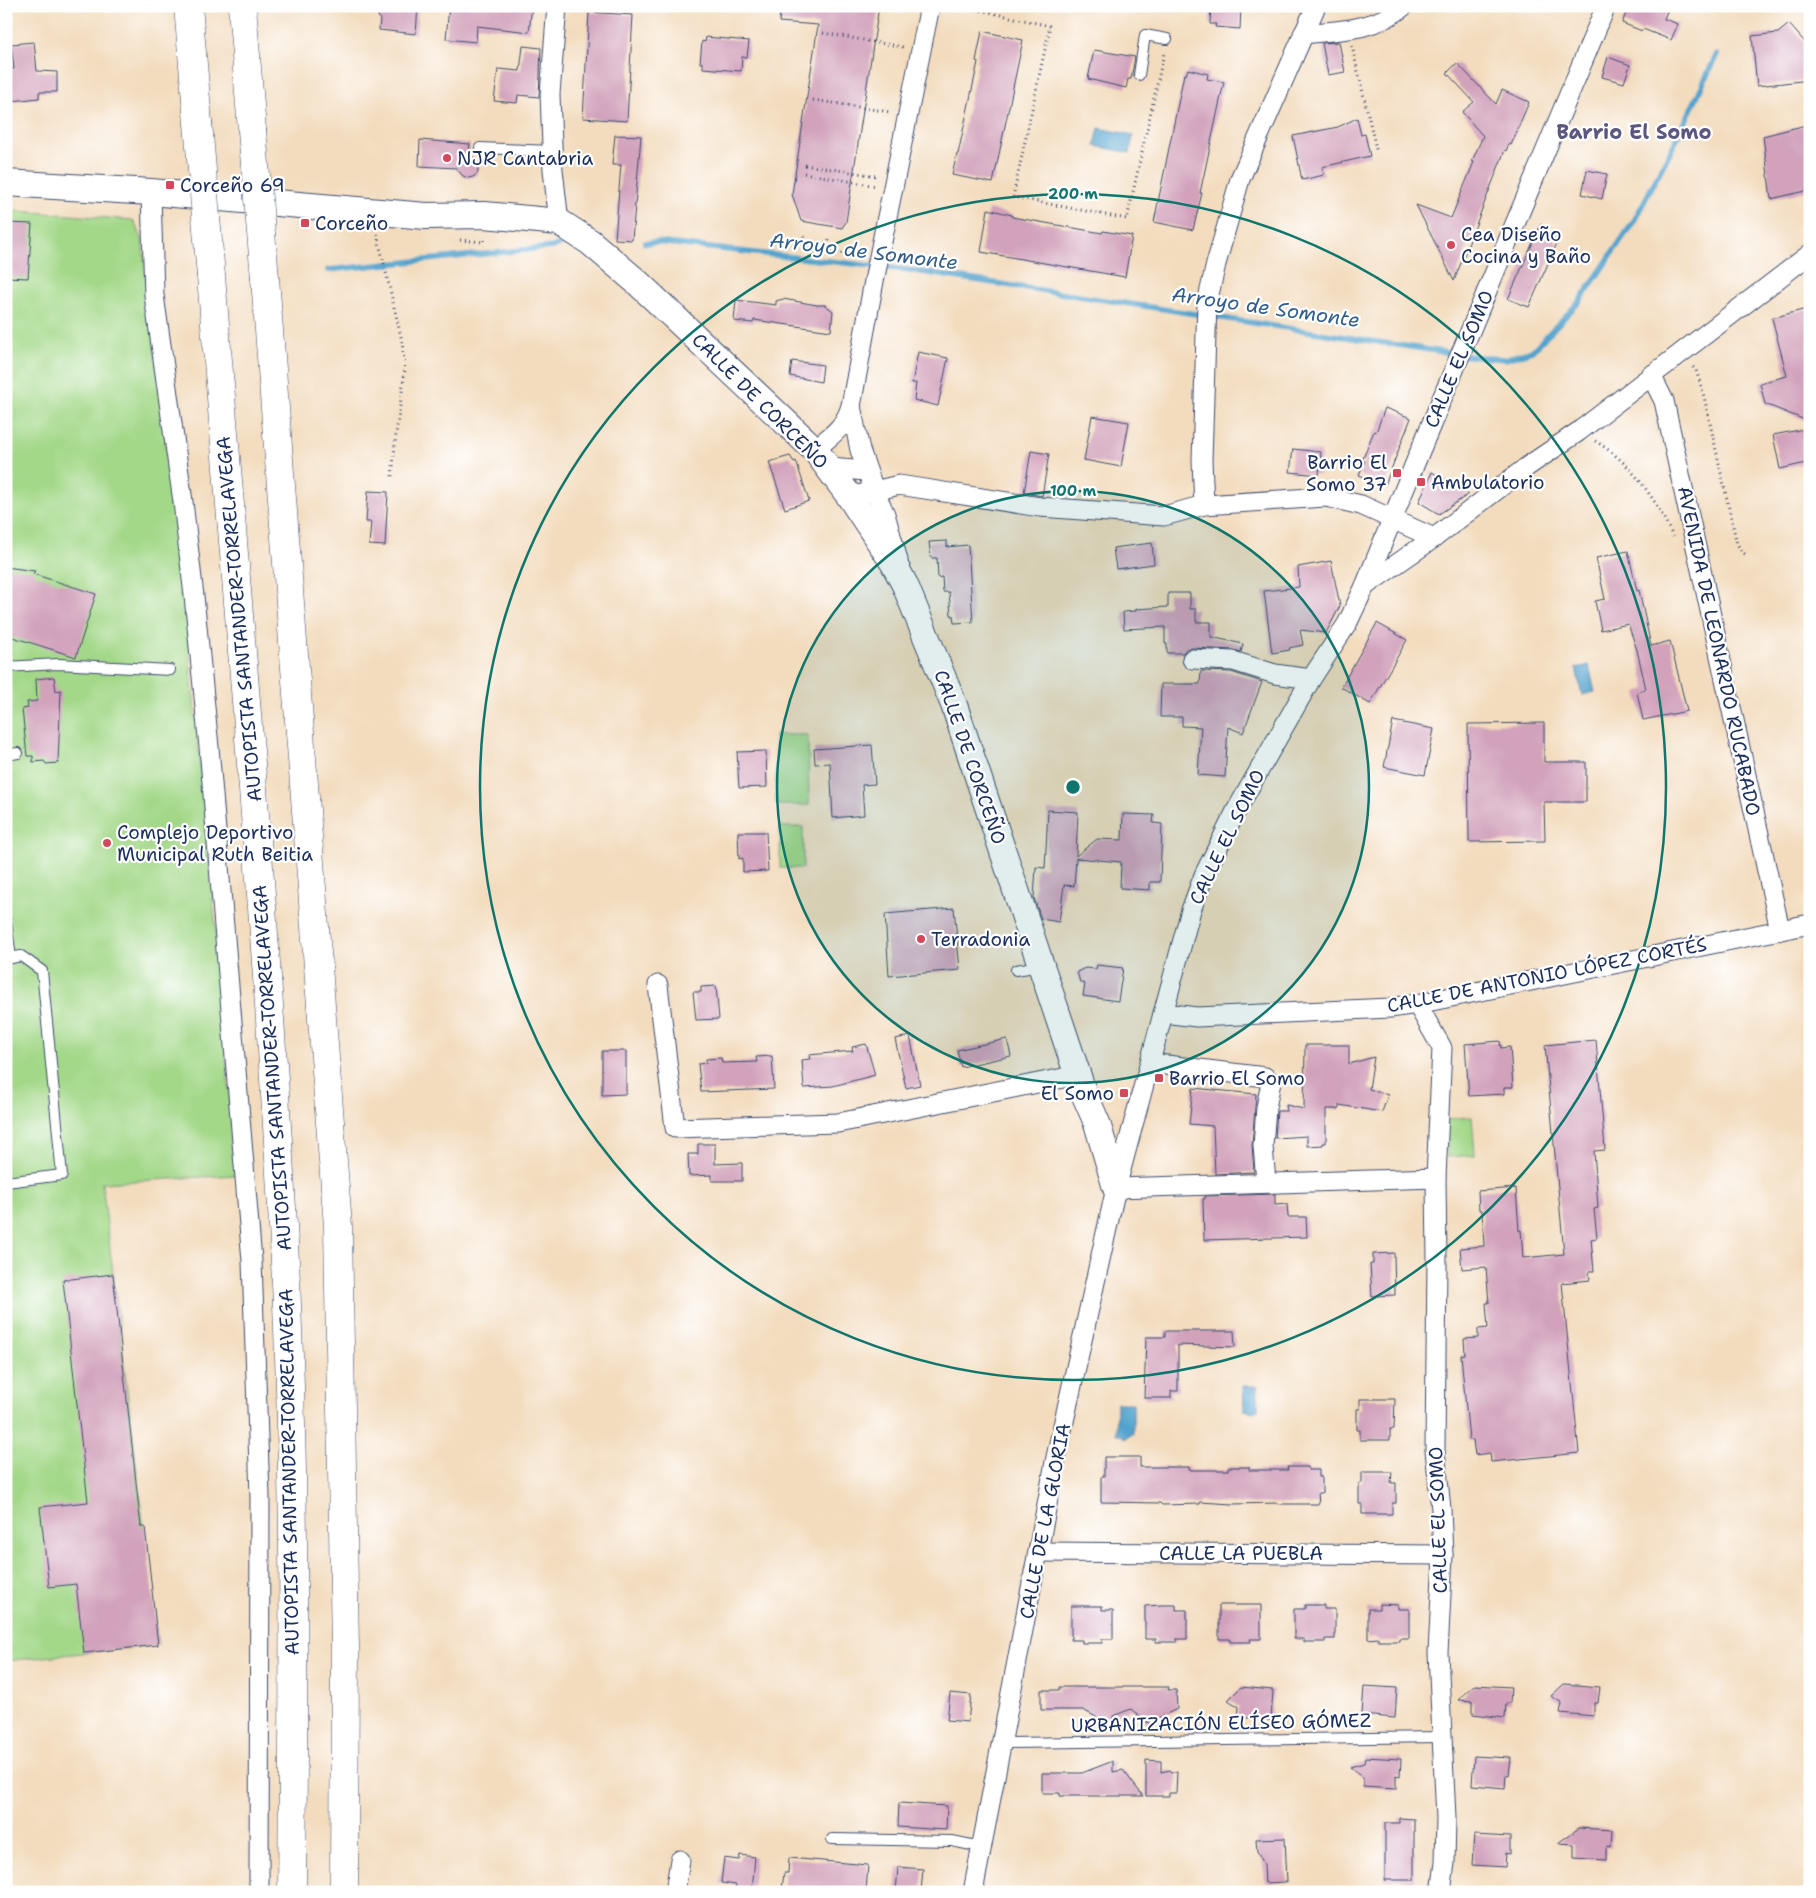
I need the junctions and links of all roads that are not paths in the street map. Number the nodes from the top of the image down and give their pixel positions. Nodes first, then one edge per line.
1 (188, 6) edge
2 (242, 6) edge
3 (557, 6) edge
4 (930, 6) edge
5 (1316, 6) edge
6 (1404, 6) edge
7 (1606, 6) edge
8 (1303, 34) junction
9 (1167, 39) road end
10 (1139, 75) dead end
11 (480, 148) dead end
12 (552, 151) junction
13 (6, 183) edge
14 (151, 192) junction
15 (559, 222) junction
16 (1810, 254) edge
17 (1651, 376) junction
18 (851, 406) junction
19 (822, 459) junction
20 (867, 471) junction
21 (862, 493) junction
22 (1204, 505) junction
23 (1394, 519) junction
24 (1434, 538) junction
25 (1365, 586) junction
26 (1192, 659) dead end
27 (6, 667) edge
28 (170, 670) dead end
29 (1312, 679) junction
30 (18, 753) dead end
31 (6, 754) edge
32 (6, 921) edge
33 (1810, 924) edge
34 (1780, 930) junction
35 (8, 958) edge
36 (1041, 966) junction
37 (1016, 970) dead end
38 (658, 984) dead end
39 (1417, 1004) junction
40 (1163, 1013) junction
41 (1150, 1063) junction
42 (1078, 1075) junction
43 (1097, 1124) junction
44 (1125, 1152) junction
45 (1436, 1178) junction
46 (6, 1182) edge
47 (1266, 1182) junction
48 (1116, 1188) junction
49 (1039, 1552) junction
50 (1443, 1555) junction
51 (1441, 1737) junction
52 (1002, 1743) junction
53 (832, 1840) dead end
54 (981, 1847) junction
55 (680, 1860) dead end
56 (259, 1892) edge
57 (292, 1892) edge
58 (344, 1892) edge
59 (674, 1892) edge
60 (973, 1892) edge
61 (1441, 1892) edge

1 - 57 highway, AUTOPISTA SANTANDER-TORRELAVEGA, bridge
2 - 58 highway, bridge
3 - 12 street
4 - 18 street
5 - 8 street
6 - 8 street
7 - 23 street, CALLE EL SOMO
8 - 22 street
9 - 10 lane
11 - 12 lane
12 - 15 street
13 - 14 main road
14 - 15 main road
14 - 56 street
15 - 19 main road, CALLE DE CORCEÑO
16 - 17 street
17 - 24 street
17 - 34 street, AVENIDA DE LEONARDO RUCABADO
18 - 19 street
18 - 20 street
19 - 20 street
19 - 21 main road, CALLE DE CORCEÑO
20 - 21 street
21 - 22 street
21 - 36 main road, CALLE DE CORCEÑO
22 - 23 street
23 - 24 street
23 - 25 street, CALLE EL SOMO
24 - 25 street
25 - 29 street, CALLE EL SOMO
26 - 29 street
27 - 28 lane
29 - 40 street, CALLE EL SOMO
30 - 31 lane
32 - 35 lane
33 - 34 street, CALLE DE ANTONIO LÓPEZ CORTÉS
34 - 39 street, CALLE DE ANTONIO LÓPEZ CORTÉS
35 - 46 lane
36 - 37 lane
36 - 42 main road, CALLE DE CORCEÑO
38 - 42 street
39 - 40 street, CALLE DE ANTONIO LÓPEZ CORTÉS
39 - 45 street, CALLE EL SOMO
40 - 41 street, CALLE EL SOMO
41 - 44 street, CALLE EL SOMO
41 - 47 street
42 - 43 main road, CALLE DE CORCEÑO
43 - 44 main road, CALLE DE CORCEÑO
43 - 48 main road, CALLE DE CORCEÑO
44 - 48 street, CALLE DE LA GLORIA
45 - 47 street
45 - 50 street, CALLE EL SOMO
47 - 48 street
48 - 49 street, CALLE DE LA GLORIA
49 - 50 street, CALLE LA PUEBLA
49 - 52 street, CALLE DE LA GLORIA
50 - 51 street, CALLE EL SOMO
51 - 52 lane, URBANIZACIÓN ELÍSEO GÓMEZ
51 - 61 street, CALLE EL SOMO
52 - 54 street, CALLE DE LA GLORIA
53 - 54 lane
54 - 60 street, CALLE DE LA GLORIA
55 - 59 street

